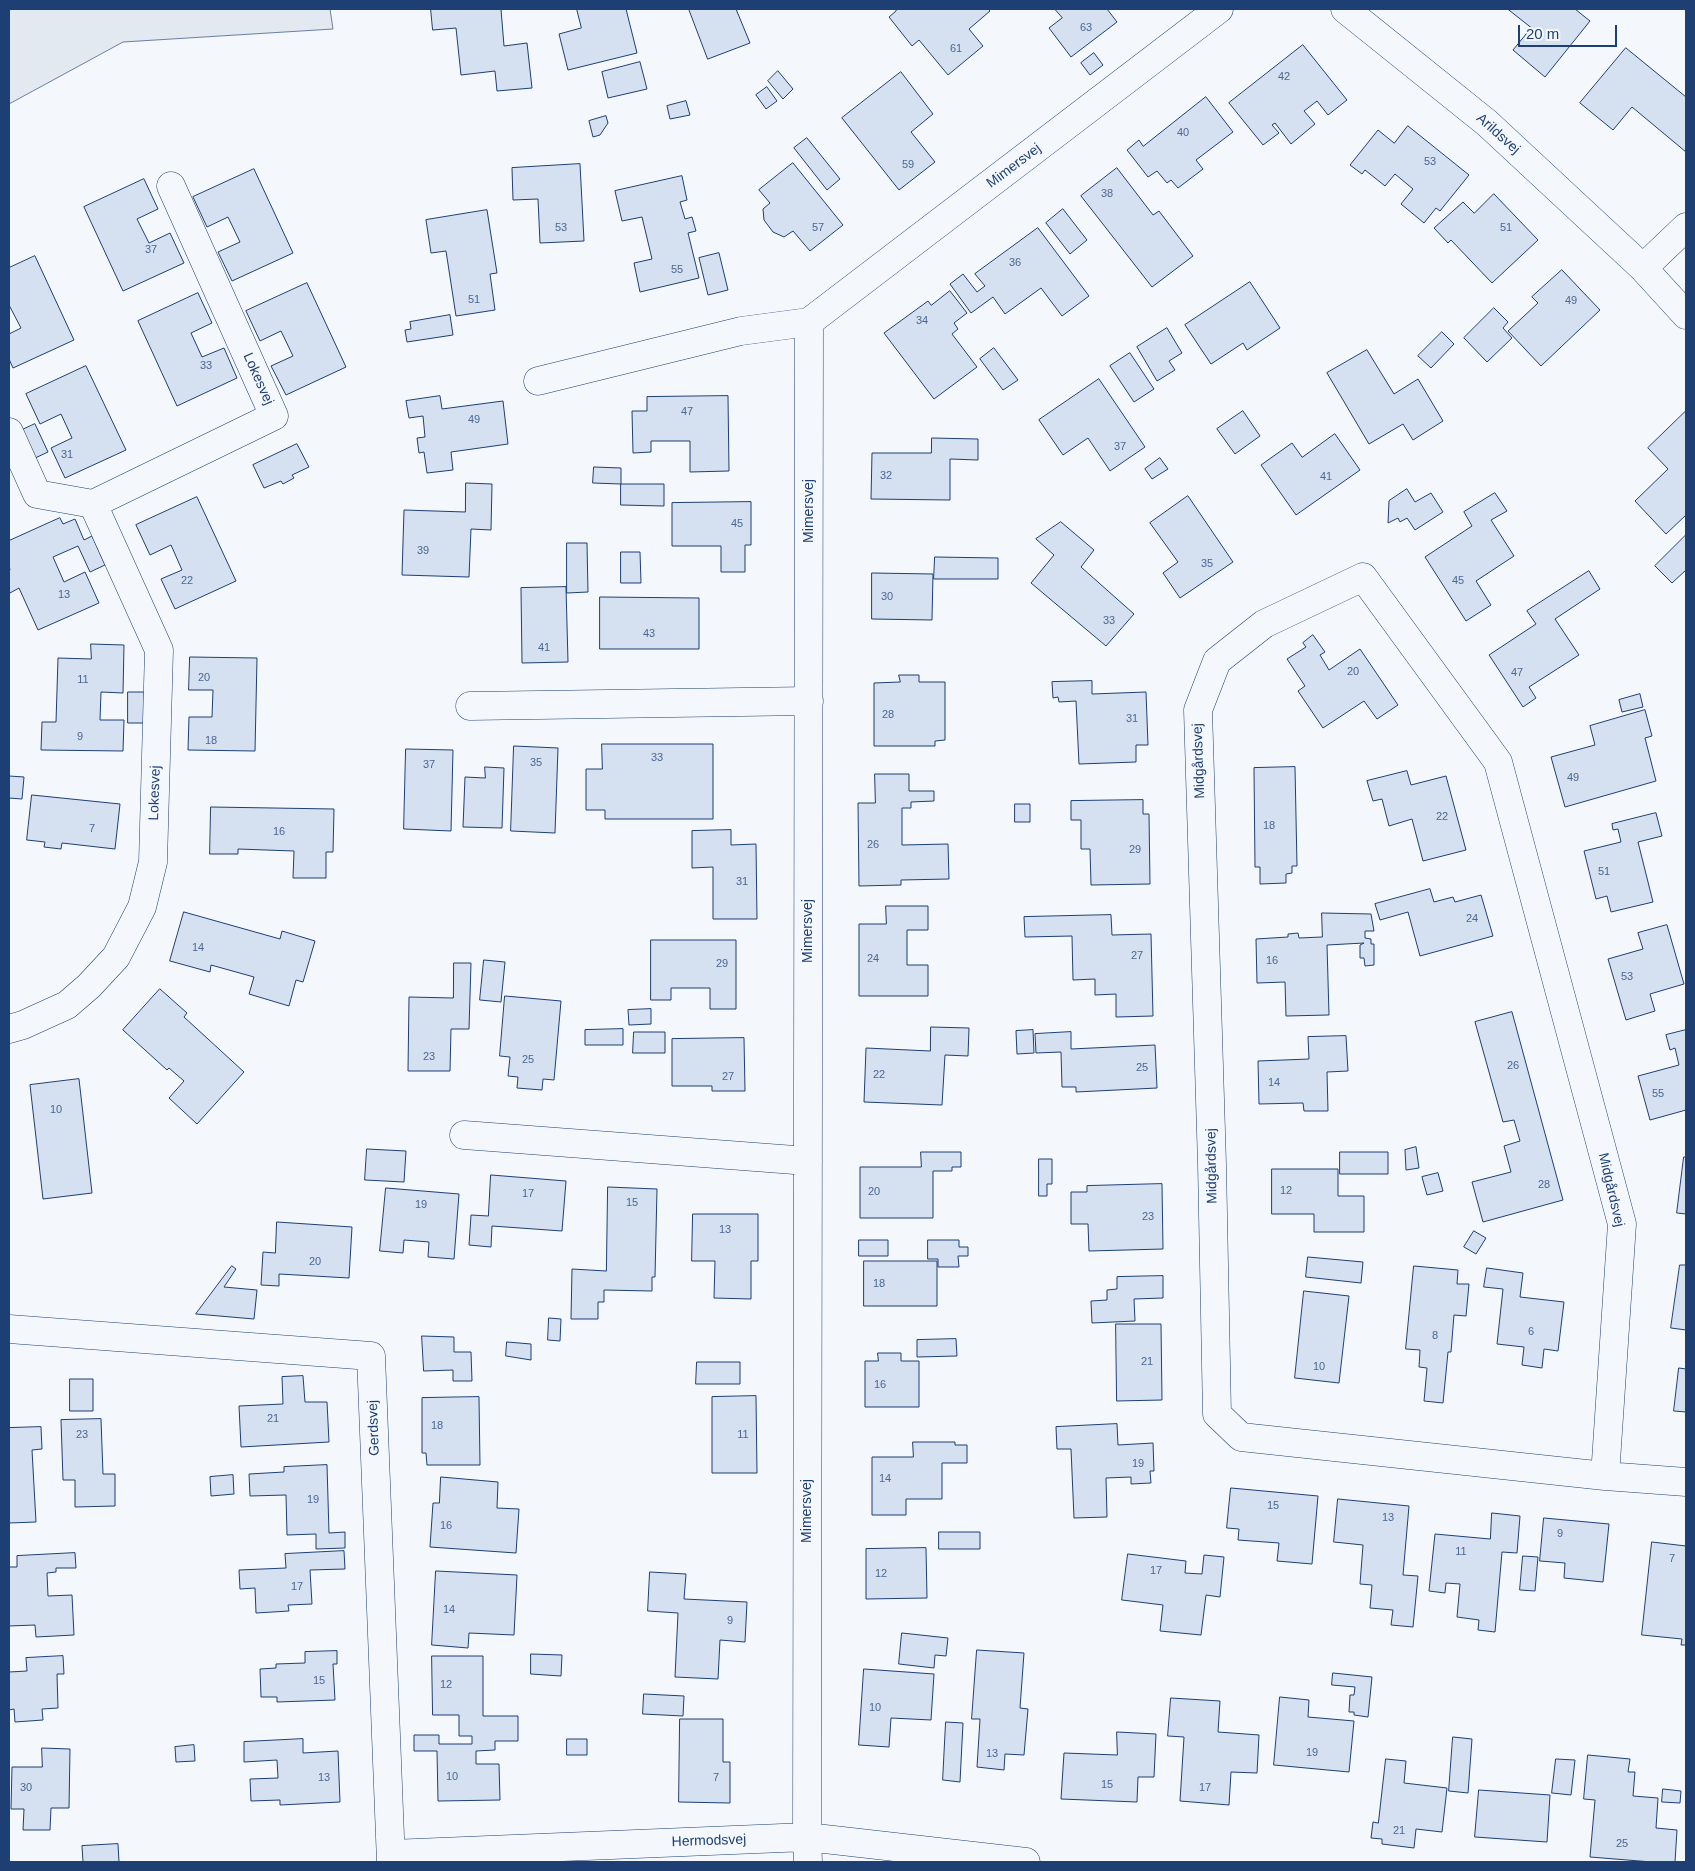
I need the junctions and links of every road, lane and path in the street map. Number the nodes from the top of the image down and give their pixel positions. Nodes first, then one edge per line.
1 (1219, 9) edge
2 (1345, 9) edge
3 (171, 186) dead end
4 (1686, 227) edge
5 (1643, 268) junction
6 (1686, 315) edge
7 (810, 322) junction
8 (538, 381) dead end
9 (9, 432) edge
10 (93, 504) junction
11 (809, 700) junction
12 (470, 706) dead end
13 (9, 1029) edge
14 (464, 1136) dead end
15 (808, 1161) junction
16 (9, 1329) edge
17 (1605, 1476) junction
18 (1686, 1482) edge
19 (808, 1850) edge
20 (391, 1858) edge
21 (1026, 1862) edge

1 - 7 street, Mimersvej
2 - 5 street, Arildsvej
3 - 10 street, Lokesvej
4 - 5 street
5 - 6 street, Arildsvej
7 - 8 street, Mimersvej
7 - 11 street, Mimersvej
9 - 10 street
10 - 13 street, Lokesvej
11 - 12 street
11 - 15 street, Mimersvej
14 - 15 street
15 - 19 street, Mimersvej
16 - 20 street, Gerdsvej
17 - 17 street, Midgårdsvej
17 - 18 street, Midgårdsvej
19 - 20 street, Hermodsvej
19 - 21 street, Hermodsvej

